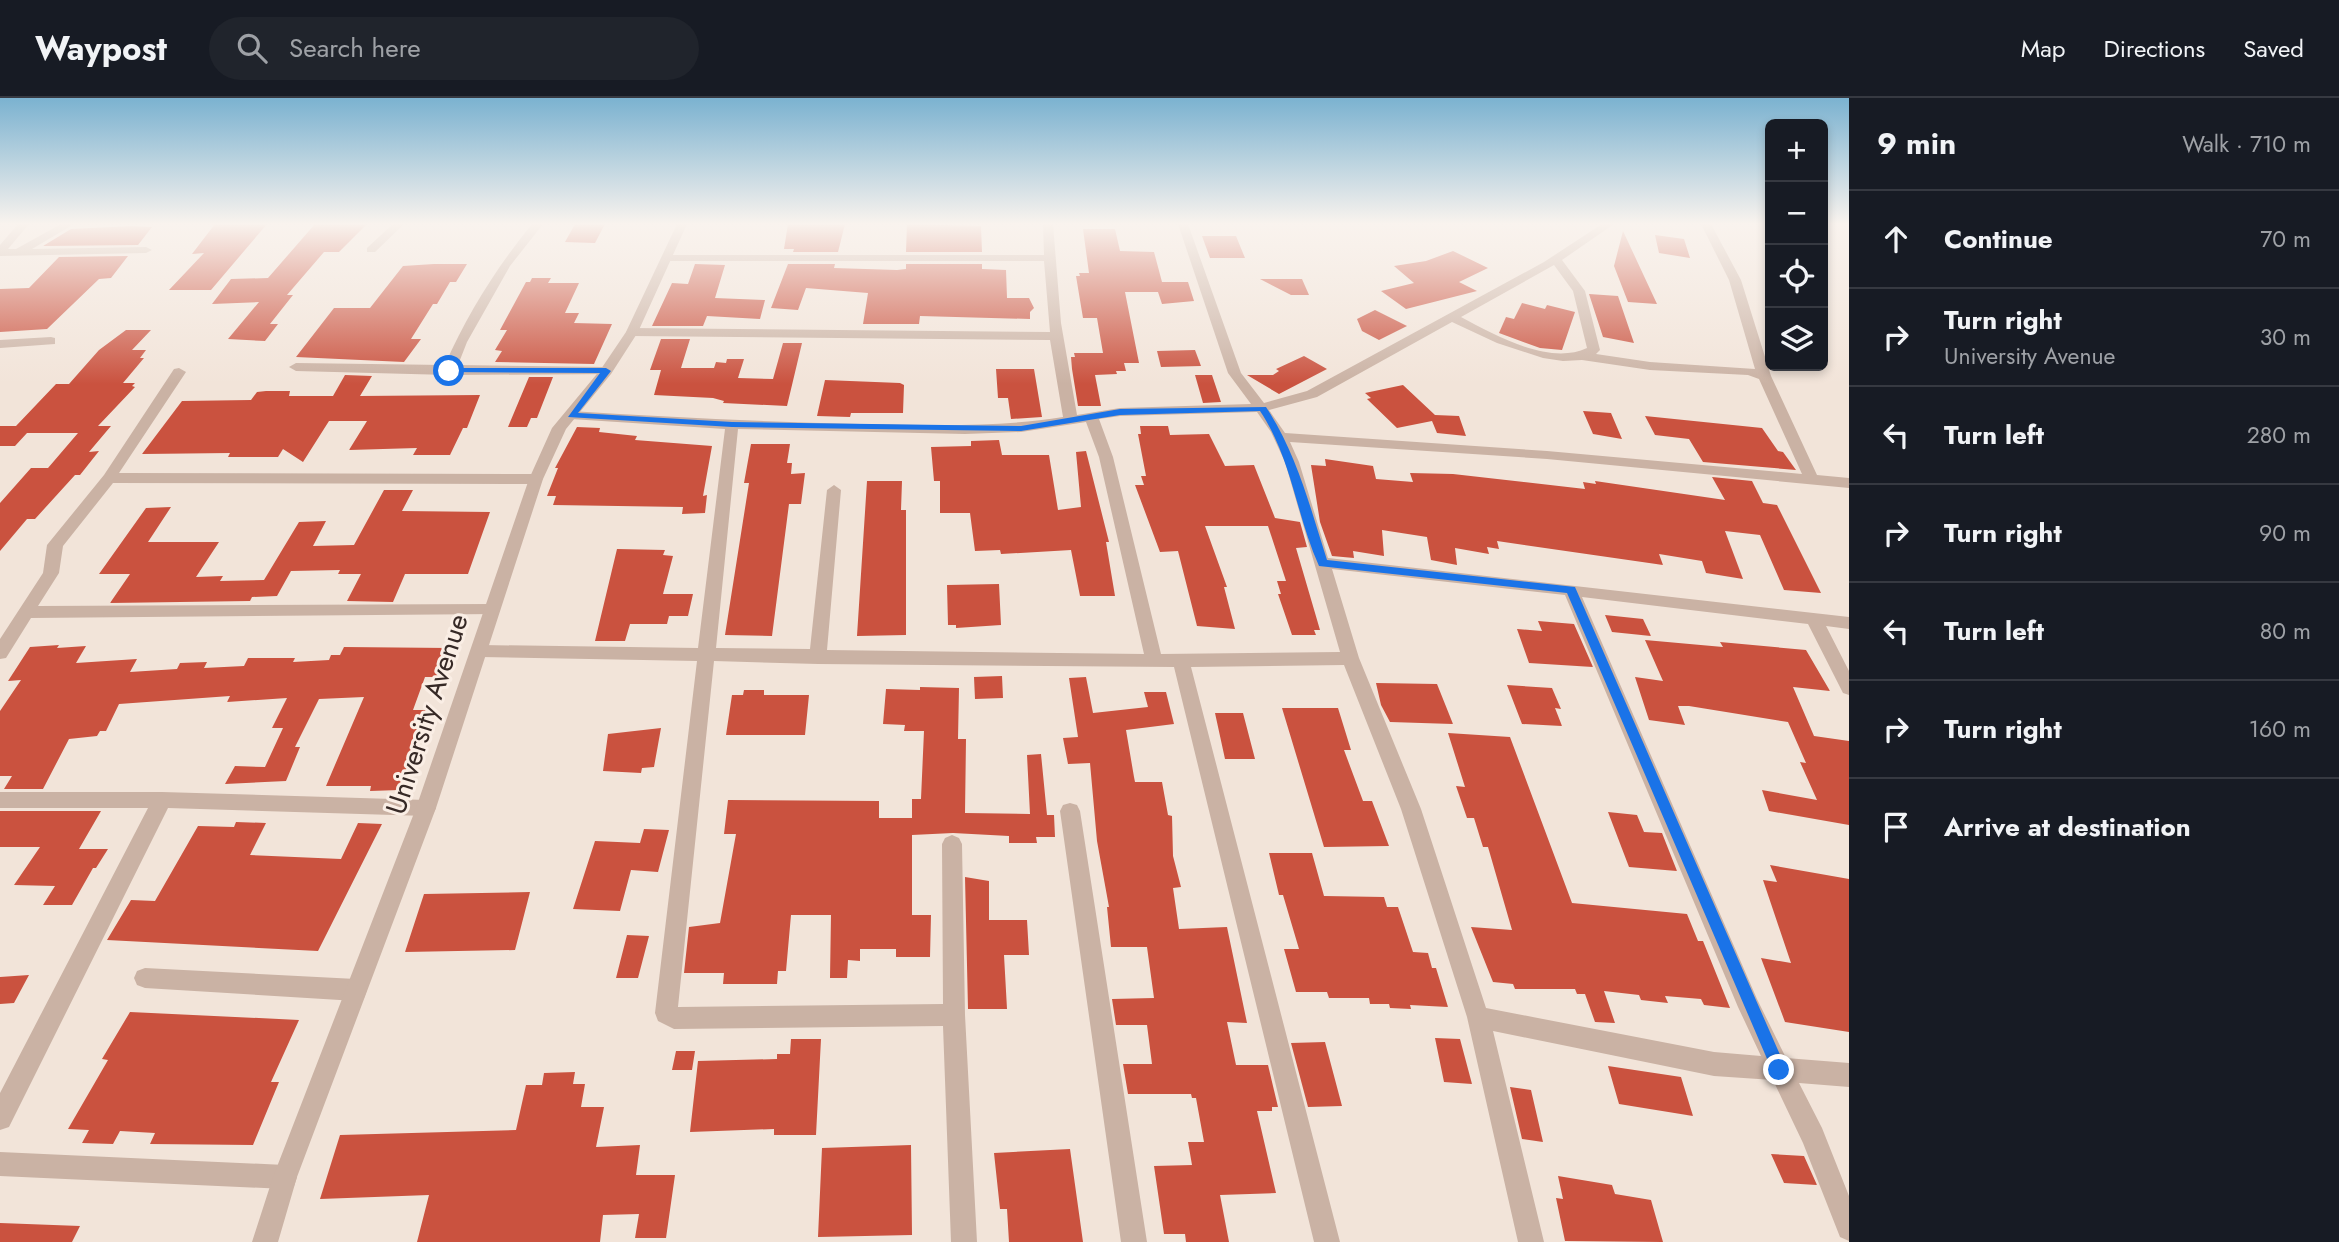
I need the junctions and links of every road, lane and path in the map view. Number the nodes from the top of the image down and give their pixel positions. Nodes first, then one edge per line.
1 (498, 277) edge
2 (658, 277) edge
3 (1049, 277) edge
4 (1202, 277) edge
5 (1522, 277) edge
6 (1568, 277) edge
7 (1734, 277) edge
8 (1451, 317) junction
9 (632, 332) junction
10 (1054, 336) junction
11 (51, 341) dead end
12 (0, 344) edge
13 (1582, 356) junction
14 (296, 368) dead end
15 (449, 371) junction
16 (606, 371) junction
17 (179, 372) dead end
18 (1765, 376) junction
19 (1263, 408) junction
20 (571, 415) junction
21 (1093, 418) junction
22 (1071, 421) junction
23 (732, 425) junction
24 (1281, 437) junction
25 (109, 478) junction
26 (536, 479) junction
27 (1812, 480) junction
28 (1849, 483) edge
29 (834, 489) dead end
30 (1323, 564) junction
31 (1571, 590) junction
32 (491, 610) junction
33 (27, 612) junction
34 (1814, 620) junction
35 (1849, 623) edge
36 (7, 633) edge
37 (481, 651) junction
38 (0, 653) edge
39 (708, 657) junction
40 (818, 658) junction
41 (1350, 658) junction
42 (1154, 660) junction
43 (1181, 662) junction
44 (1849, 688) edge
45 (0, 800) edge
46 (162, 800) junction
47 (426, 808) junction
48 (1070, 811) dead end
49 (952, 844) dead end
50 (145, 978) dead end
51 (356, 990) junction
52 (954, 1015) junction
53 (1478, 1017) junction
54 (1779, 1070) junction
55 (1849, 1075) edge
56 (0, 1118) edge
57 (0, 1164) edge
58 (285, 1177) junction
59 (1849, 1228) edge
60 (265, 1242) edge
61 (964, 1242) edge
62 (1134, 1242) edge
63 (1327, 1242) edge
64 (1531, 1242) edge

1 - 15 street
2 - 9 street, University Avenue
3 - 10 street
4 - 19 street
5 - 8 street
6 - 13 street
7 - 18 street
8 - 13 street
8 - 19 street
9 - 10 street
9 - 16 street, University Avenue
10 - 22 street
11 - 12 street
13 - 18 street
14 - 15 street
15 - 16 street
16 - 20 street, University Avenue
17 - 25 street
18 - 27 street
19 - 21 street
19 - 24 street
20 - 23 street
20 - 26 street, University Avenue
21 - 22 street
21 - 42 street
22 - 23 street
23 - 39 street
24 - 27 street
24 - 30 street
25 - 26 street
25 - 33 street
26 - 32 street, University Avenue
27 - 28 street
29 - 40 street
30 - 31 street
30 - 41 street
31 - 34 street
31 - 54 street
32 - 33 street
32 - 37 street, University Avenue
33 - 36 street
34 - 35 street
34 - 44 street
36 - 38 street
37 - 39 street
37 - 47 street, University Avenue
39 - 40 street
39 - 52 street
40 - 42 street
41 - 43 street
41 - 53 street
42 - 43 street
43 - 63 street
45 - 46 street
46 - 47 street
46 - 56 street
47 - 51 street, University Avenue
48 - 62 street
49 - 52 street
50 - 51 street
51 - 58 street, University Avenue
52 - 61 street
53 - 54 street
53 - 64 street
54 - 55 street
54 - 59 street
57 - 58 street
58 - 60 street, University Avenue

